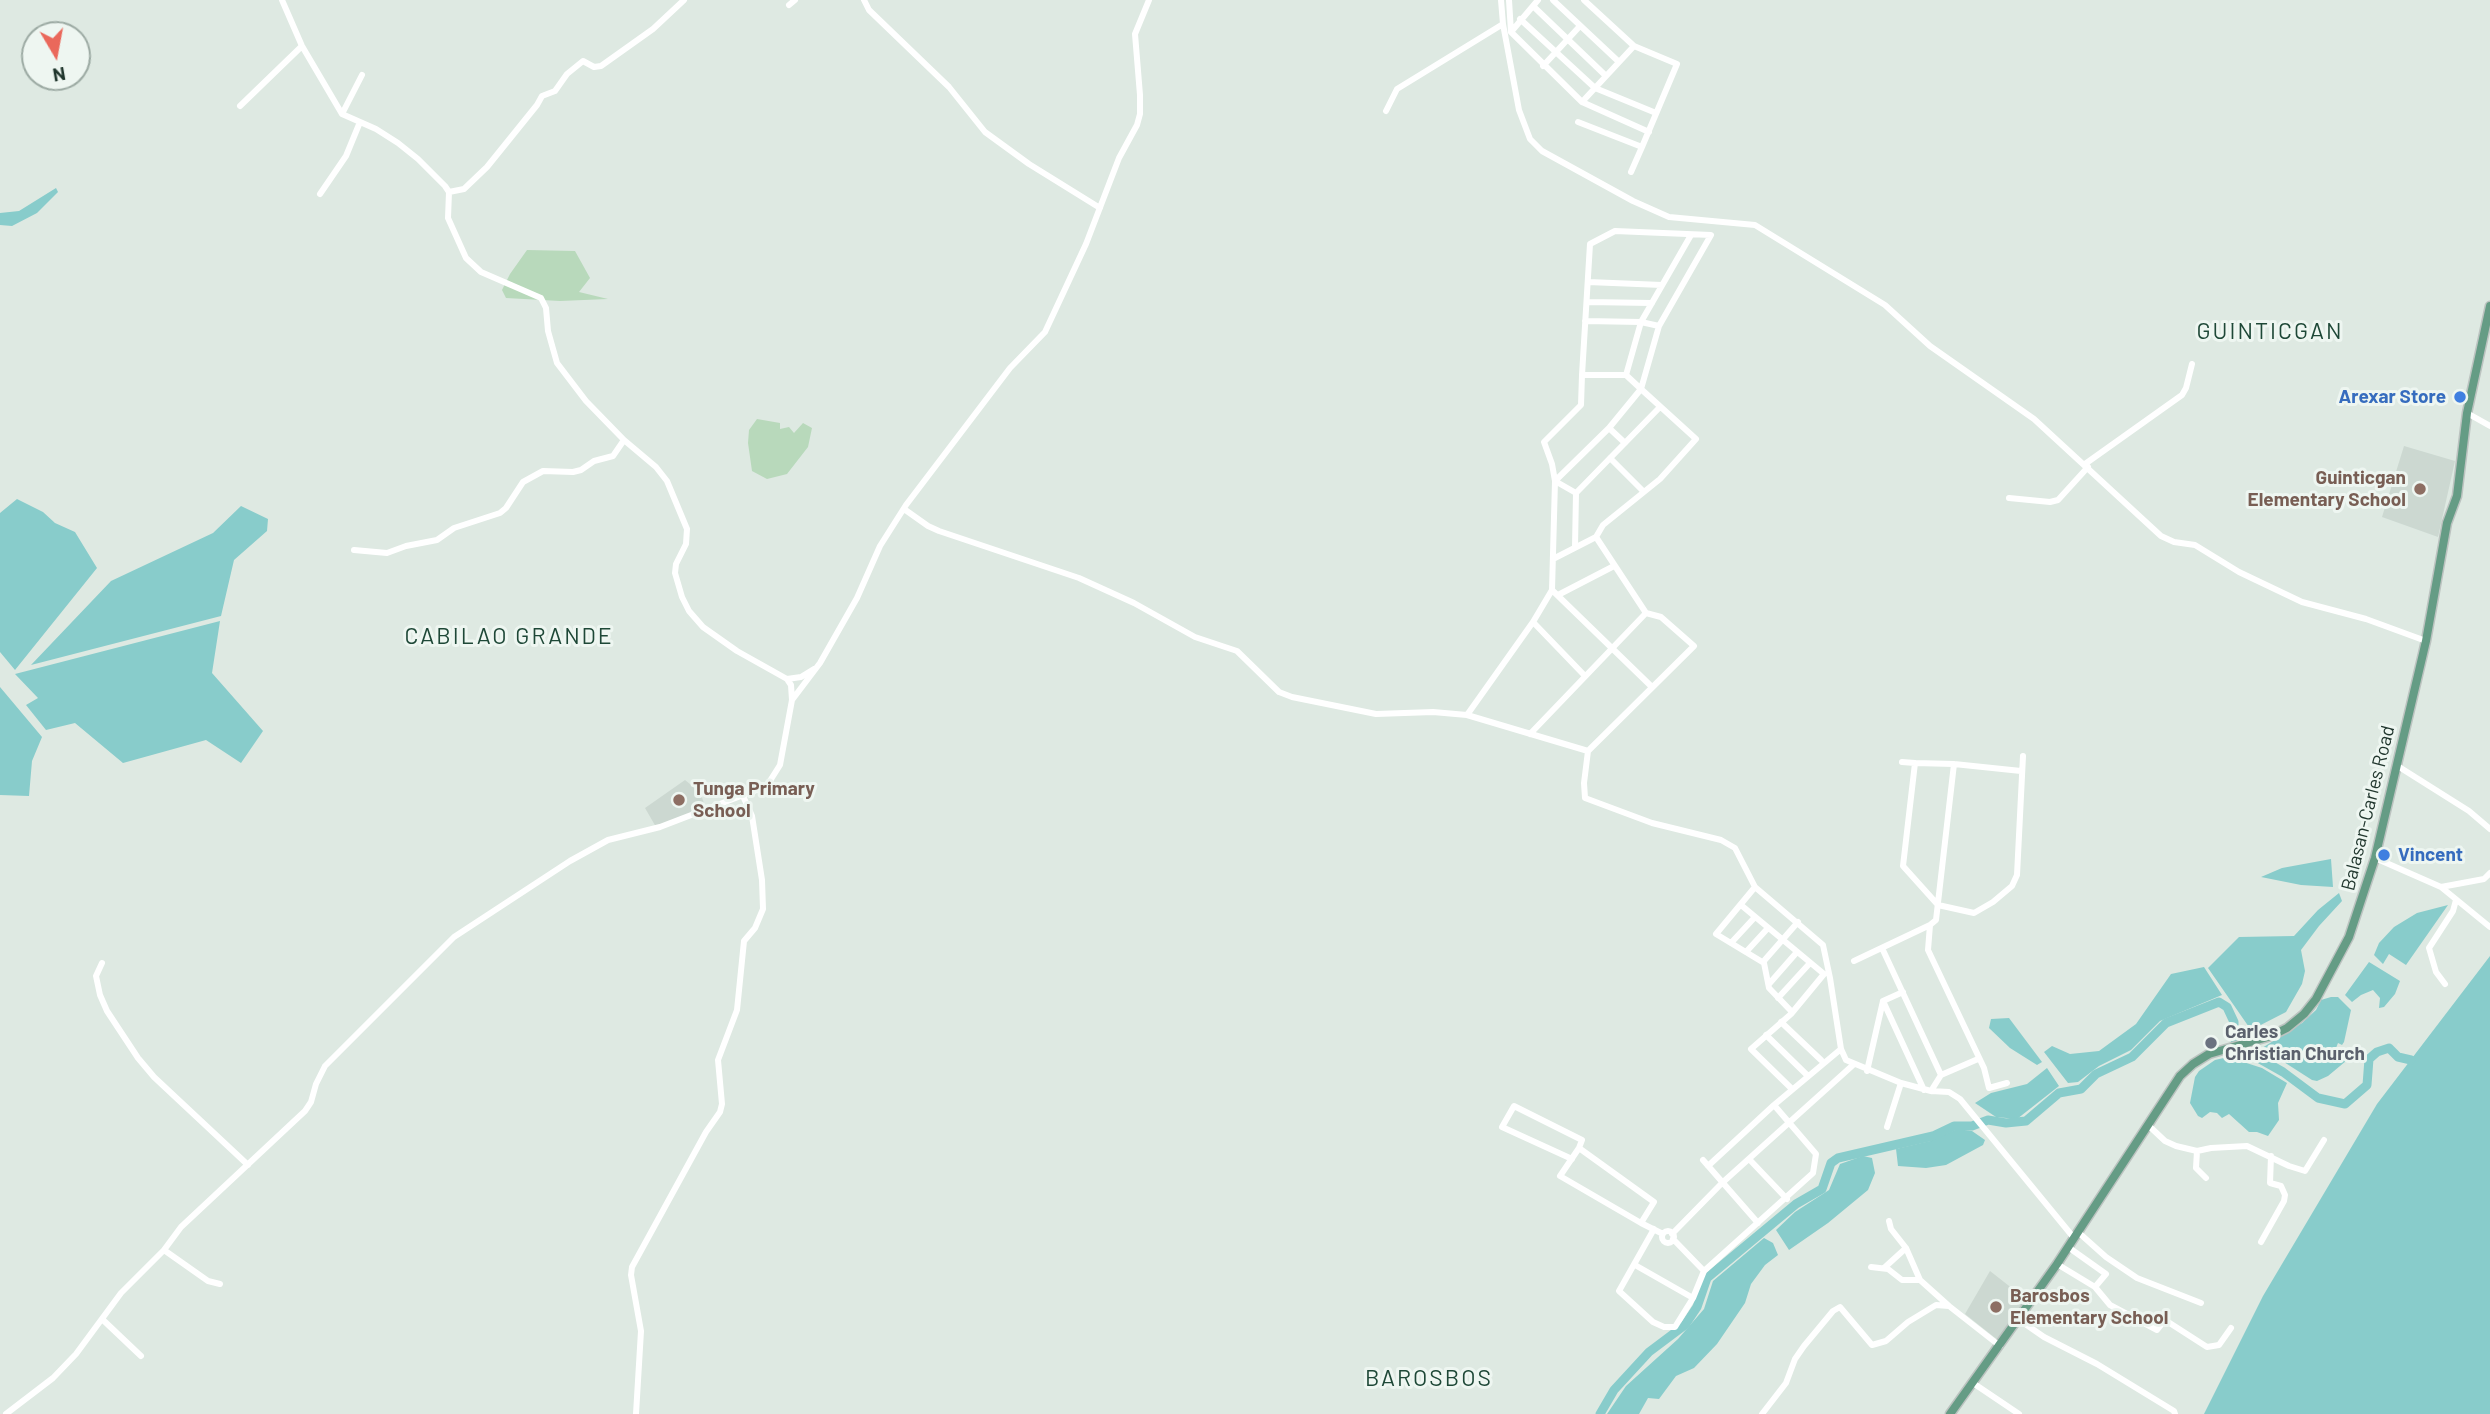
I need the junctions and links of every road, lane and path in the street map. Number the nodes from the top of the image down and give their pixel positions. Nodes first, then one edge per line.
1 (282, 0) edge
2 (684, 0) edge
3 (795, 0) edge
4 (864, 0) edge
5 (1149, 0) edge
6 (1501, 0) edge
7 (1509, 0) edge
8 (1553, 0) edge
9 (1584, 0) edge
10 (1535, 3) edge
11 (789, 5) dead end
12 (1520, 19) junction
13 (1503, 24) junction
14 (1580, 26) junction
15 (1511, 32) junction
16 (1568, 39) junction
17 (302, 46) junction
18 (1634, 46) junction
19 (1556, 52) junction
20 (1619, 62) junction
21 (1543, 66) junction
22 (362, 75) dead end
23 (1606, 76) junction
24 (1594, 88) junction
25 (1582, 102) junction
26 (240, 106) dead end
27 (1386, 111) dead end
28 (1656, 113) junction
29 (342, 114) junction
30 (360, 122) junction
31 (1578, 122) dead end
32 (1649, 132) junction
33 (1642, 147) junction
34 (1631, 172) dead end
35 (449, 192) junction
36 (320, 194) dead end
37 (1100, 208) junction
38 (1718, 223) junction
39 (1691, 234) junction
40 (1711, 236) junction
41 (1588, 282) junction
42 (1662, 285) junction
43 (1587, 302) junction
44 (1652, 303) junction
45 (2490, 306) edge
46 (1586, 321) junction
47 (1641, 322) junction
48 (1658, 326) junction
49 (2192, 364) dead end
50 (1582, 374) junction
51 (1626, 375) junction
52 (1641, 389) junction
53 (1660, 407) junction
54 (2467, 413) junction
55 (2490, 426) edge
56 (1609, 428) junction
57 (624, 440) junction
58 (1625, 443) junction
59 (1610, 458) junction
60 (2086, 465) junction
61 (1555, 481) junction
62 (1643, 491) junction
63 (1576, 493) junction
64 (2008, 498) dead end
65 (904, 509) junction
66 (1595, 537) junction
67 (1575, 547) junction
68 (354, 550) dead end
69 (1553, 559) junction
70 (1614, 566) junction
71 (1555, 592) junction
72 (1646, 613) junction
73 (1533, 622) junction
74 (2426, 642) junction
75 (1613, 649) junction
76 (820, 663) junction
77 (1585, 676) junction
78 (787, 679) junction
79 (1652, 687) junction
80 (792, 700) junction
81 (1467, 715) junction
82 (1530, 734) junction
83 (1588, 751) junction
84 (2023, 756) dead end
85 (1902, 762) dead end
86 (1915, 763) junction
87 (1954, 764) junction
88 (2396, 765) junction
89 (2021, 771) junction
90 (743, 796) junction
91 (2490, 830) edge
92 (2375, 858) junction
93 (2490, 873) edge
94 (1755, 887) junction
95 (2441, 887) junction
96 (2456, 900) junction
97 (1741, 905) junction
98 (1938, 905) junction
99 (1755, 917) junction
100 (1798, 922) junction
101 (1930, 926) junction
102 (2490, 927) edge
103 (1768, 928) junction
104 (1783, 940) junction
105 (1731, 943) junction
106 (1882, 948) junction
107 (1746, 952) junction
108 (1797, 952) junction
109 (1854, 961) dead end
110 (1763, 962) junction
111 (102, 963) dead end
112 (1810, 963) junction
113 (1769, 984) junction
114 (2445, 985) dead end
115 (1903, 992) junction
116 (1778, 998) junction
117 (1884, 1000) junction
118 (1792, 1012) junction
119 (1781, 1022) junction
120 (1766, 1035) junction
121 (1841, 1049) junction
122 (1978, 1059) junction
123 (1821, 1060) dead end
124 (1853, 1065) junction
125 (1867, 1071) junction
126 (1941, 1075) junction
127 (1808, 1076) junction
128 (1901, 1083) junction
129 (2007, 1083) dead end
130 (1793, 1089) junction
131 (1928, 1091) junction
132 (1774, 1105) junction
133 (1789, 1121) junction
134 (2148, 1125) junction
135 (1886, 1126) dead end
136 (2324, 1140) dead end
137 (1579, 1148) junction
138 (2197, 1151) junction
139 (2271, 1156) junction
140 (1572, 1159) junction
141 (1749, 1159) junction
142 (1703, 1160) dead end
143 (248, 1165) junction
144 (1708, 1166) junction
145 (2206, 1178) dead end
146 (1722, 1183) junction
147 (1787, 1199) junction
148 (1889, 1221) dead end
149 (1641, 1223) junction
150 (1758, 1223) junction
151 (1654, 1229) junction
152 (2076, 1235) junction
153 (1673, 1236) junction
154 (2260, 1242) dead end
155 (2068, 1247) junction
156 (1906, 1248) junction
157 (163, 1250) junction
158 (2057, 1264) junction
159 (1635, 1265) junction
160 (1871, 1267) dead end
161 (1884, 1268) junction
162 (1704, 1271) junction
163 (1920, 1280) junction
164 (220, 1284) dead end
165 (2095, 1287) junction
166 (1693, 1298) junction
167 (2201, 1303) dead end
168 (1949, 1306) junction
169 (102, 1319) junction
170 (2018, 1319) junction
171 (2231, 1328) dead end
172 (2000, 1346) junction
173 (141, 1356) dead end
174 (1973, 1382) junction
175 (6, 1414) edge
176 (636, 1414) edge
177 (1762, 1414) edge
178 (1950, 1414) edge
179 (2019, 1414) edge
180 (2175, 1414) edge

1 - 17 street
2 - 35 street
3 - 11 street
4 - 37 street
5 - 37 street
6 - 13 street
7 - 15 street
8 - 14 street
9 - 18 street
10 - 12 street
10 - 16 street
12 - 15 street
12 - 19 street
13 - 27 street
13 - 38 street
14 - 16 street
14 - 20 street
15 - 21 street
16 - 19 street
16 - 23 street
17 - 26 street
17 - 29 street
18 - 20 street
18 - 28 street
19 - 21 street
19 - 24 street
20 - 23 street
21 - 25 street
22 - 29 street
23 - 24 street
24 - 25 street
24 - 28 street
25 - 32 street
28 - 32 street
29 - 30 street
30 - 35 street
30 - 36 street
31 - 33 street
32 - 33 street
33 - 34 street
35 - 57 street
37 - 65 street
38 - 40 street
38 - 60 street
39 - 40 street
39 - 41 street
39 - 42 street
40 - 48 street
41 - 42 street
41 - 43 street
42 - 44 street
43 - 44 street
43 - 46 street
44 - 47 street
45 - 54 main road, Balasan-Carles Road
46 - 47 street
46 - 50 street
47 - 48 street
47 - 51 street
48 - 52 street
49 - 60 street
50 - 51 street
50 - 61 street
51 - 52 street
52 - 53 street
52 - 56 street
53 - 58 street
53 - 62 street
54 - 55 street
54 - 74 main road, Balasan-Carles Road
56 - 58 street
56 - 61 street
57 - 68 street
57 - 78 street
58 - 59 street
59 - 62 street
59 - 63 street
60 - 64 street
60 - 74 street
61 - 63 street
61 - 69 street
62 - 66 street
63 - 67 street
65 - 76 street
65 - 81 street
66 - 67 street
66 - 70 street
67 - 69 street
69 - 71 street
70 - 71 street
70 - 72 street
71 - 73 street
71 - 75 street
72 - 75 street
72 - 79 street
73 - 77 street
73 - 81 street
74 - 88 main road, Balasan-Carles Road
75 - 77 street
75 - 79 street
76 - 78 street
76 - 80 street
77 - 82 street
78 - 80 street
79 - 83 street
80 - 90 street
81 - 82 street
82 - 83 street
83 - 94 street
84 - 89 street
85 - 86 street
86 - 87 street
86 - 98 street
87 - 89 street
87 - 98 street
88 - 91 street
88 - 92 main road, Balasan-Carles Road
89 - 98 street
90 - 143 street
90 - 176 street
92 - 95 street
92 - 134 main road, Balasan-Carles Road
93 - 95 street
94 - 97 street
94 - 100 street
95 - 96 street
96 - 102 street
96 - 114 street
97 - 99 street
97 - 105 street
98 - 101 street
99 - 103 street
99 - 105 street
100 - 104 street
100 - 121 street
101 - 106 street
101 - 122 street
103 - 104 street
103 - 107 street
104 - 108 street
104 - 110 street
105 - 107 street
106 - 109 street
106 - 115 street
107 - 110 street
108 - 112 street
108 - 113 street
110 - 113 street
111 - 143 street
112 - 116 street
112 - 118 street
113 - 116 street
115 - 117 street
115 - 126 street
116 - 118 street
117 - 125 street
117 - 131 street
118 - 119 street
119 - 120 street
119 - 123 street
120 - 127 street
120 - 130 street
121 - 124 street
121 - 127 street
122 - 126 street
122 - 129 street
124 - 125 street
124 - 133 street
125 - 128 street
126 - 131 street
127 - 130 street
128 - 131 street
128 - 135 street
130 - 132 street
131 - 152 street
132 - 133 street
132 - 144 street
133 - 141 street
133 - 147 street
134 - 138 street
134 - 152 main road, Balasan-Carles Road
136 - 139 street
137 - 140 street
137 - 140 street
137 - 149 street
138 - 139 street
138 - 145 street
139 - 154 street
140 - 149 street
141 - 146 street
141 - 147 street
142 - 144 street
143 - 157 street
144 - 146 street
146 - 150 street
146 - 153 street
147 - 150 street
148 - 156 street
149 - 151 street
150 - 162 street
151 - 153 street
151 - 159 street
152 - 155 main road, Balasan-Carles Road
152 - 167 street
153 - 162 street
155 - 158 main road, Balasan-Carles Road
155 - 165 street
156 - 161 street
156 - 163 street
157 - 164 street
157 - 169 street
158 - 165 street
158 - 170 main road, Balasan-Carles Road
159 - 166 street
159 - 166 street
160 - 161 street
161 - 163 street
162 - 166 street
163 - 168 street
165 - 171 street
168 - 172 street
168 - 177 street
169 - 173 street
169 - 175 street
170 - 172 main road, Balasan-Carles Road
170 - 180 street
172 - 174 main road, Balasan-Carles Road
174 - 178 main road, Balasan-Carles Road
174 - 179 street

